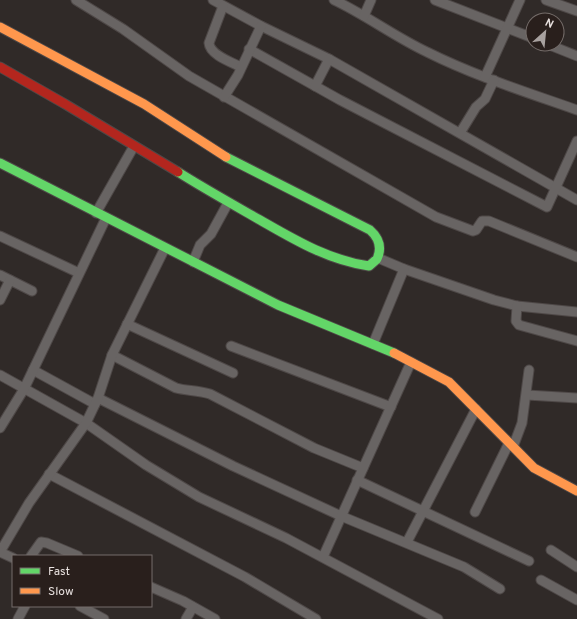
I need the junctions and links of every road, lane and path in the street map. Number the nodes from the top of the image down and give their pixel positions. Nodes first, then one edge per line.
1 (76, 0) edge
2 (213, 0) edge
3 (334, 0) edge
4 (371, 0) edge
5 (435, 0) edge
6 (520, 0) edge
7 (546, 0) edge
8 (223, 6) junction
9 (577, 11) edge
10 (364, 16) junction
11 (261, 26) junction
12 (0, 27) edge
13 (507, 29) junction
14 (525, 35) edge
15 (249, 49) junction
16 (565, 51) edge
17 (577, 56) edge
18 (329, 60) junction
19 (0, 67) edge
20 (242, 67) junction
21 (490, 79) junction
22 (315, 86) junction
23 (224, 97) junction
24 (577, 110) edge
25 (460, 133) junction
26 (577, 141) edge
27 (134, 146) junction
28 (573, 162) edge
29 (0, 163) edge
30 (556, 188) junction
31 (577, 200) edge
32 (228, 203) junction
33 (96, 213) junction
34 (106, 218) junction
35 (0, 236) edge
36 (165, 248) junction
37 (577, 257) edge
38 (378, 258) junction
39 (193, 262) junction
40 (404, 269) junction
41 (79, 273) junction
42 (0, 275) edge
43 (10, 280) junction
44 (32, 291) dead end
45 (0, 300) edge
46 (517, 306) junction
47 (577, 312) edge
48 (127, 324) junction
49 (577, 341) edge
50 (373, 344) junction
51 (231, 346) dead end
52 (112, 355) junction
53 (411, 362) junction
54 (33, 370) junction
55 (529, 370) dead end
56 (232, 373) dead end
57 (0, 375) edge
58 (24, 389) junction
59 (527, 395) junction
60 (577, 398) edge
61 (97, 401) junction
62 (391, 407) junction
63 (476, 409) junction
64 (86, 423) junction
65 (0, 428) edge
66 (511, 445) junction
67 (363, 468) junction
68 (49, 474) junction
69 (357, 480) junction
70 (577, 491) edge
71 (422, 511) junction
72 (475, 512) dead end
73 (341, 516) junction
74 (407, 542) junction
75 (551, 550) dead end
76 (0, 552) edge
77 (32, 555) edge
78 (76, 555) edge
79 (322, 557) junction
80 (12, 558) edge
81 (529, 561) dead end
82 (577, 567) edge
83 (541, 580) dead end
84 (152, 587) edge
85 (500, 589) dead end
86 (577, 600) edge
87 (24, 607) edge
88 (82, 607) edge
89 (194, 607) junction
90 (18, 619) edge
91 (104, 619) edge
92 (186, 619) edge
93 (215, 619) edge
94 (316, 619) edge
95 (438, 619) edge

1 - 23 street
2 - 8 street
3 - 10 street
4 - 10 street
5 - 13 street
6 - 13 street
7 - 9 street
8 - 11 street
8 - 20 street
10 - 21 street
11 - 15 street
11 - 18 street
12 - 38 street
13 - 14 street
13 - 21 street
15 - 20 street
15 - 22 street
16 - 17 street
18 - 22 street
18 - 25 street
19 - 27 street
20 - 23 street
21 - 24 street
21 - 25 street
22 - 30 street
23 - 37 street
25 - 30 street
26 - 28 street
27 - 32 street
27 - 33 street
28 - 30 street
29 - 33 street
30 - 31 street
32 - 38 street
32 - 39 street
33 - 34 street
34 - 36 street
34 - 41 street
35 - 41 street
36 - 39 street
36 - 48 street
38 - 40 street
39 - 50 street
40 - 46 street
40 - 50 street
41 - 54 street
42 - 43 street
43 - 44 street
43 - 45 street
46 - 47 street
46 - 49 street
48 - 52 street
48 - 56 street
50 - 53 street
51 - 62 street
52 - 61 street
52 - 67 street
53 - 62 street
53 - 63 street
54 - 58 street
54 - 61 street
55 - 59 street
57 - 58 street
58 - 64 street
58 - 65 street
59 - 60 street
59 - 66 street
61 - 64 street
61 - 73 street
62 - 67 street
63 - 66 street
63 - 71 street
64 - 68 street
64 - 79 street
66 - 70 street
66 - 72 street
67 - 69 street
68 - 76 street
68 - 94 street
69 - 71 street
69 - 73 street
71 - 74 street
71 - 81 street
73 - 74 street
73 - 79 street
74 - 85 street
75 - 82 street
76 - 80 street
77 - 78 street
79 - 95 street
83 - 86 street
84 - 89 street
87 - 90 street
88 - 91 street
89 - 92 street
89 - 93 street

